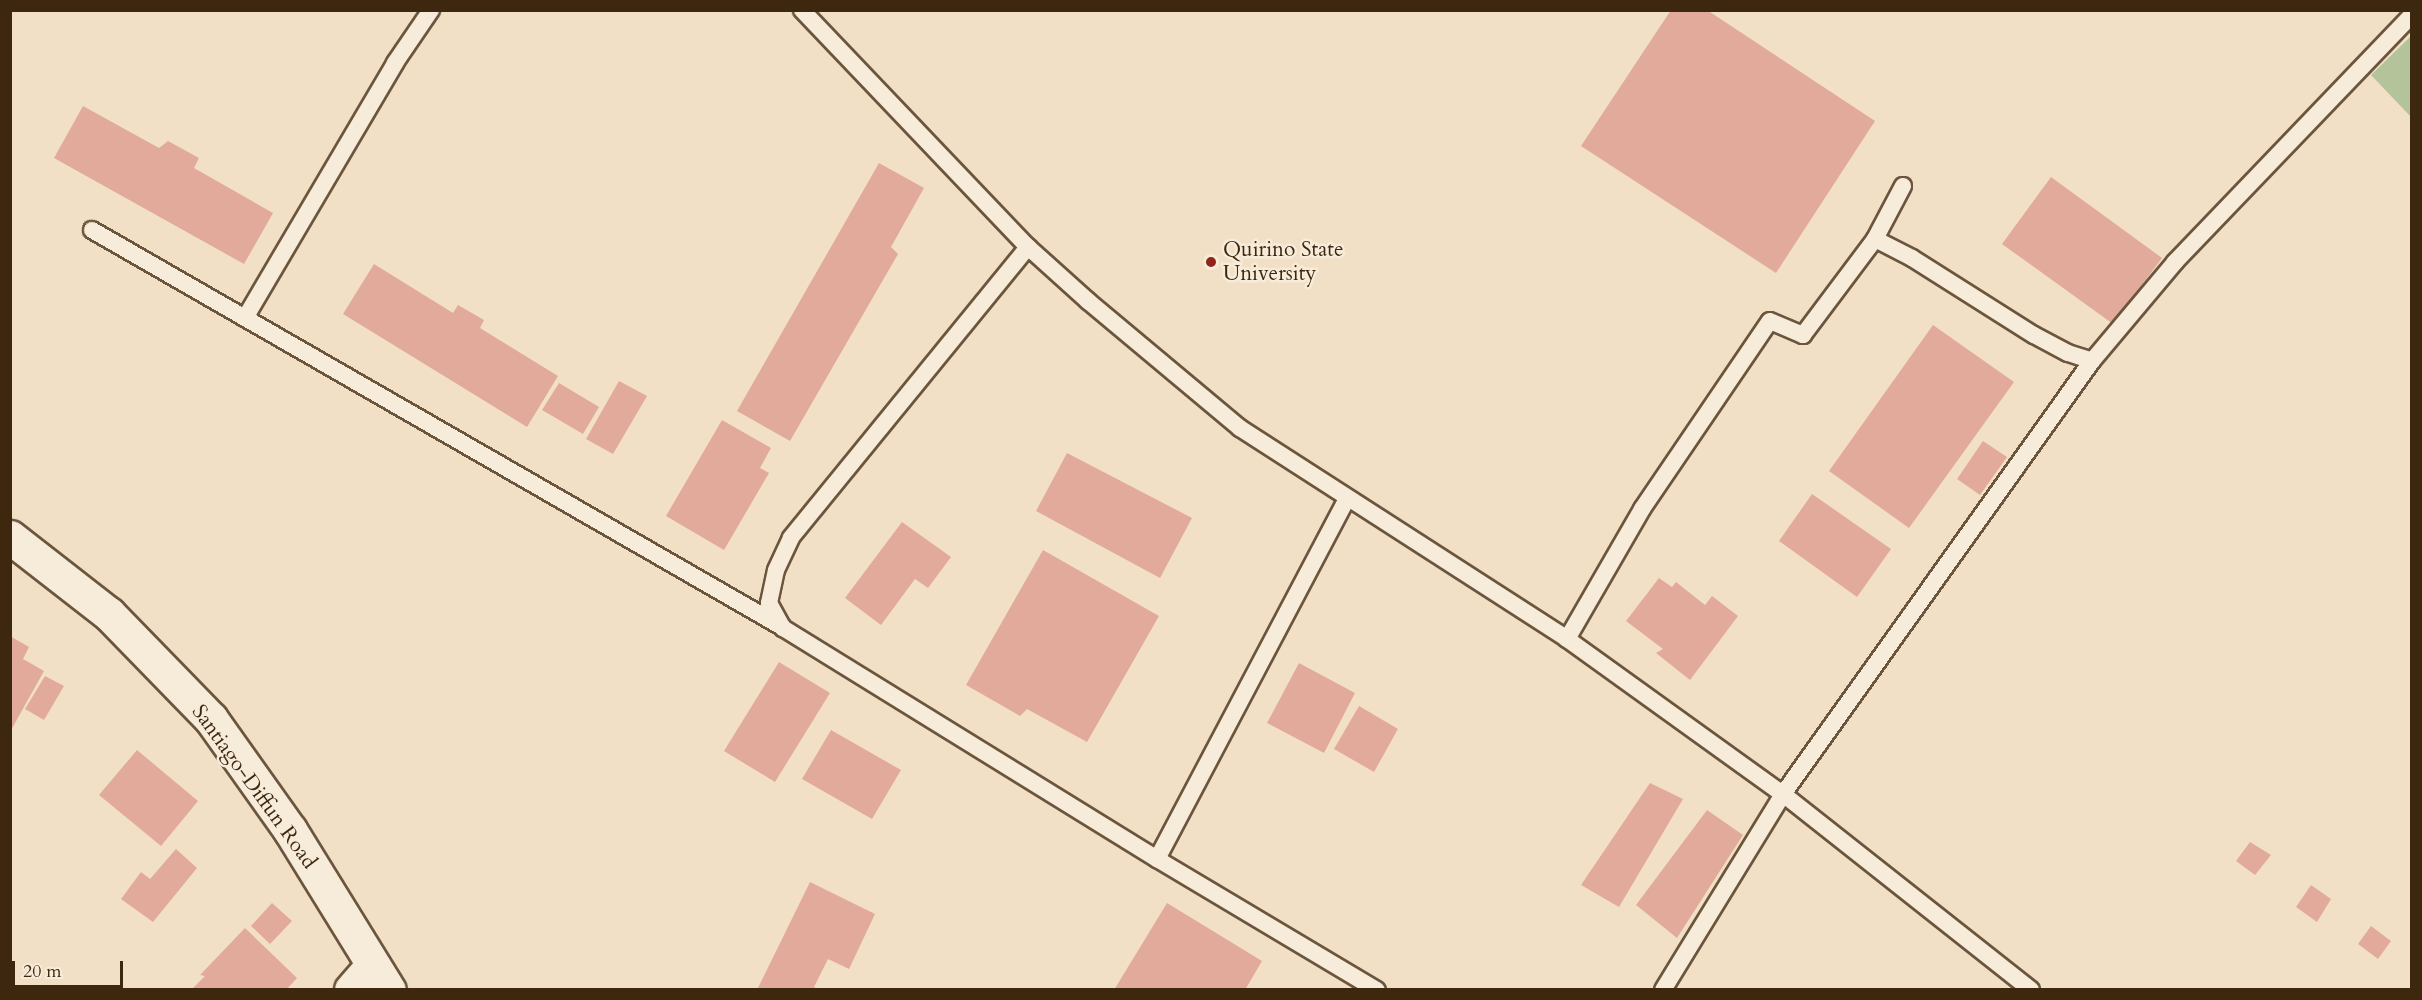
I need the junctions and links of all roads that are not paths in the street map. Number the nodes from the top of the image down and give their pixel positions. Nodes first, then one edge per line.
1 (431, 10) edge
2 (802, 10) edge
3 (2412, 15) edge
4 (1903, 186) dead end
5 (92, 230) dead end
6 (1875, 239) junction
7 (1028, 247) junction
8 (245, 318) junction
9 (2092, 361) junction
10 (1347, 499) junction
11 (10, 537) edge
12 (783, 628) junction
13 (1567, 639) junction
14 (1783, 794) junction
15 (1157, 859) junction
16 (381, 978) edge
17 (351, 990) edge
18 (1377, 990) edge
19 (1663, 990) edge
20 (2031, 990) edge

1 - 8 lane
2 - 7 lane
3 - 9 lane
4 - 6 lane
5 - 8 lane
6 - 9 lane
6 - 13 lane
7 - 10 lane
7 - 12 lane
8 - 12 lane
9 - 14 lane
10 - 13 lane
10 - 15 lane
11 - 16 main road, Santiago-Diffun Road
12 - 15 lane
13 - 14 lane
14 - 19 lane
14 - 20 lane
15 - 18 lane
16 - 17 street

